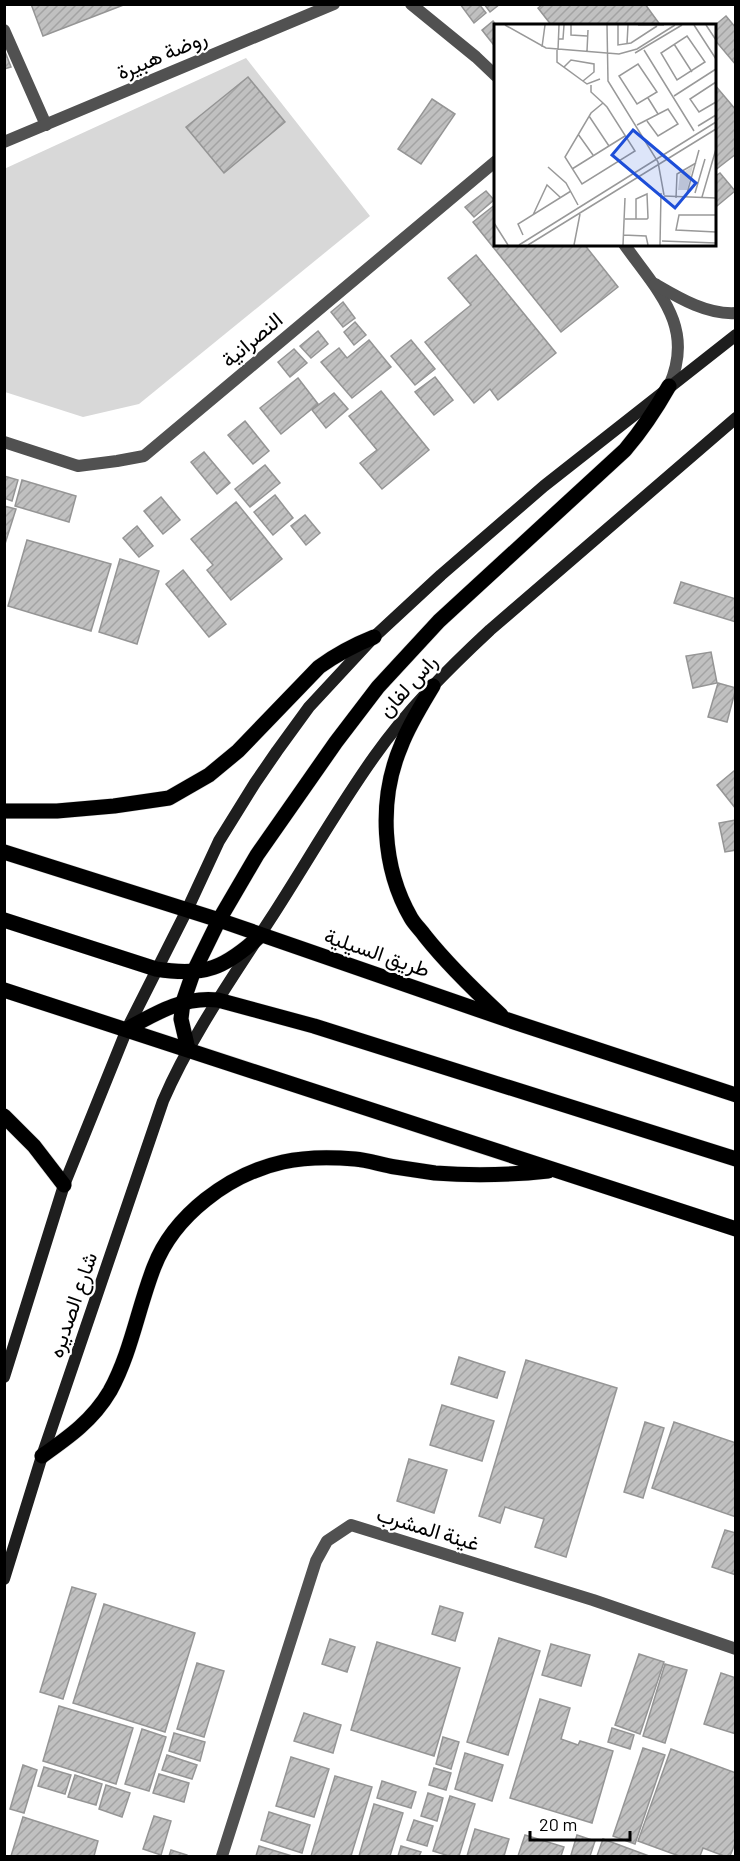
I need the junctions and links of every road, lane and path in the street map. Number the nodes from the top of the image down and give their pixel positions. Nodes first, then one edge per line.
1 (334, 4) edge
2 (411, 4) edge
3 (4, 30) edge
4 (494, 75) edge
5 (46, 124) junction
6 (5, 141) edge
7 (494, 162) edge
8 (625, 246) edge
9 (651, 282) junction
10 (735, 313) edge
11 (735, 335) edge
12 (669, 386) junction
13 (735, 418) edge
14 (4, 442) edge
15 (374, 637) junction
16 (433, 686) junction
17 (4, 811) edge
18 (4, 852) edge
19 (187, 910) junction
20 (4, 920) edge
21 (219, 920) junction
22 (261, 934) junction
23 (156, 969) junction
24 (193, 973) junction
25 (4, 990) edge
26 (218, 1000) junction
27 (183, 1002) junction
28 (505, 1019) junction
29 (127, 1029) junction
30 (188, 1049) junction
31 (735, 1095) edge
32 (4, 1116) edge
33 (735, 1159) edge
34 (556, 1171) junction
35 (64, 1185) junction
36 (735, 1229) edge
37 (4, 1377) edge
38 (42, 1456) junction
39 (4, 1578) edge
40 (735, 1649) edge
41 (222, 1857) edge

1 - 5 street, روضة هبيرة
2 - 4 street
3 - 5 street
5 - 6 street, روضة هبيرة
7 - 14 street, النصرانية
8 - 9 street
9 - 10 street
9 - 12 street
11 - 12 street
12 - 15 street
12 - 21 main road
13 - 16 street, راس لفان
15 - 17 main road
15 - 19 street
16 - 22 street, راس لفان
16 - 28 main road
18 - 19 main road, طريق السيلية
19 - 21 main road, طريق السيلية
19 - 23 street, شارع الصديره
20 - 23 main road
21 - 22 main road, طريق السيلية
21 - 24 main road
22 - 24 main road
22 - 26 street, راس لفان
22 - 28 main road, طريق السيلية
23 - 24 main road
23 - 29 street, شارع الصديره
24 - 27 main road
25 - 29 main road
26 - 27 main road
26 - 30 street, راس لفان
26 - 33 main road
27 - 29 main road
27 - 30 main road
28 - 31 main road, طريق السيلية
29 - 30 main road
29 - 35 street, شارع الصديره
30 - 34 main road
30 - 38 street, شارع الصديره
32 - 35 main road
34 - 36 main road
34 - 38 main road
35 - 37 street, شارع الصديره
38 - 39 street, شارع الصديره
40 - 41 street, غينة المشرب

